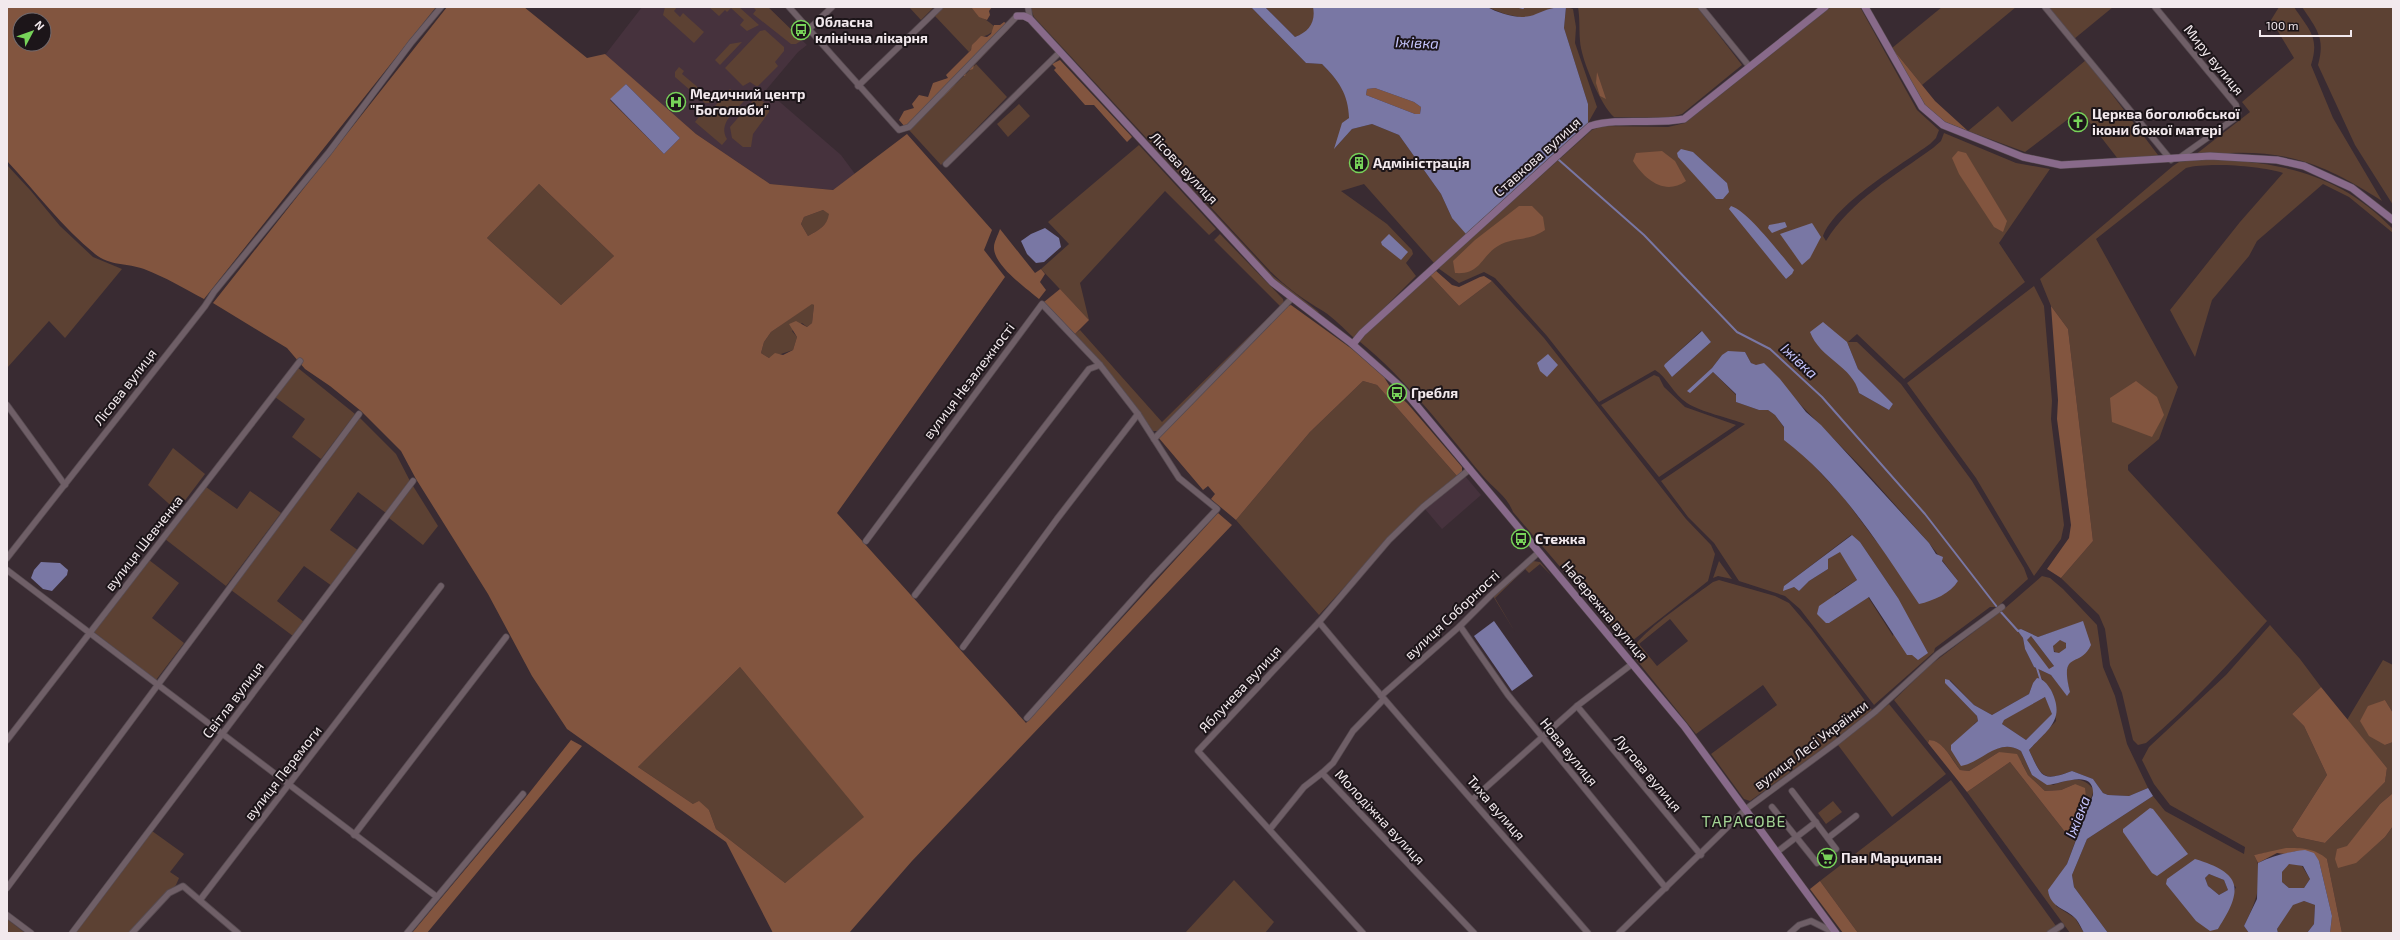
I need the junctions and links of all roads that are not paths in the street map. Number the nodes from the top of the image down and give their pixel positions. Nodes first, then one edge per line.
1 (441, 7) edge
2 (789, 7) edge
3 (832, 7) edge
4 (940, 7) edge
5 (1028, 7) edge
6 (1701, 7) edge
7 (1825, 7) edge
8 (1865, 7) edge
9 (2045, 7) edge
10 (2155, 7) edge
11 (1017, 16) joint
12 (1030, 19) junction
13 (809, 29) junction
14 (1060, 52) junction
15 (1749, 66) junction
16 (858, 86) junction
17 (2175, 159) junction
18 (946, 164) dead end
19 (2393, 220) edge
20 (1292, 299) junction
21 (1353, 344) junction
22 (300, 361) dead end
23 (1100, 365) junction
24 (7, 405) edge
25 (359, 414) dead end
26 (1138, 414) junction
27 (1154, 439) junction
28 (1470, 468) junction
29 (413, 481) dead end
30 (65, 485) junction
31 (866, 541) dead end
32 (1539, 552) junction
33 (7, 558) edge
34 (7, 570) edge
35 (441, 586) dead end
36 (915, 595) dead end
37 (2002, 607) dead end
38 (1319, 622) junction
39 (1460, 626) junction
40 (89, 633) junction
41 (506, 637) dead end
42 (962, 647) dead end
43 (1632, 664) junction
44 (156, 684) junction
45 (1382, 698) junction
46 (1577, 706) junction
47 (1027, 718) dead end
48 (222, 734) junction
49 (1541, 738) junction
50 (7, 740) edge
51 (1322, 773) junction
52 (289, 785) junction
53 (1792, 791) dead end
54 (523, 794) dead end
55 (1473, 799) junction
56 (1772, 807) dead end
57 (1746, 809) junction
58 (1856, 816) dead end
59 (1816, 822) junction
60 (1270, 829) junction
61 (354, 835) junction
62 (1796, 838) junction
63 (1828, 838) junction
64 (1836, 849) dead end
65 (1777, 852) junction
66 (1701, 855) junction
67 (1817, 864) dead end
68 (7, 888) edge
69 (1666, 888) junction
70 (436, 897) junction
71 (200, 900) junction
72 (7, 915) edge
73 (2061, 926) dead end
74 (1361, 931) edge
75 (31, 933) edge
76 (72, 933) edge
77 (132, 933) edge
78 (238, 933) edge
79 (407, 933) edge
80 (1354, 933) edge
81 (1474, 933) edge
82 (1588, 933) edge
83 (1619, 933) edge
84 (1790, 933) edge
85 (1836, 933) edge
86 (2050, 933) edge

1 - 30 street, Лісова вулиця
2 - 13 street
3 - 13 street
4 - 16 street
5 - 12 street
6 - 15 street
7 - 15 street, Ставкова вулиця
8 - 17 street
9 - 17 street
10 - 17 street, Миру вулиця
11 - 12 street
11 - 16 street
12 - 14 street, Лісова вулиця
13 - 16 street
14 - 18 street
14 - 20 street, Лісова вулиця
15 - 21 street, Ставкова вулиця
17 - 19 street
20 - 21 street, Набережна вулиця
20 - 27 street
21 - 28 street, Набережна вулиця
22 - 40 street, вулиця Шевченка
23 - 26 street, вулиця Незалежності
23 - 31 street, вулиця Незалежності
23 - 36 street
24 - 30 street
25 - 44 street
26 - 27 street, вулиця Незалежності
26 - 42 street
27 - 47 street, вулиця Незалежності
28 - 32 street, Набережна вулиця
28 - 38 street, Яблунева вулиця
29 - 48 street, Світла вулиця
30 - 33 street, Лісова вулиця
32 - 39 street, вулиця Соборності
32 - 43 street, Набережна вулиця
34 - 40 street
35 - 52 street, вулиця Перемоги
37 - 57 street, вулиця Лесі Українки
38 - 45 street, Тиха вулиця
38 - 60 street, Яблунева вулиця
39 - 45 street, вулиця Соборності
39 - 49 street, Нова вулиця
40 - 44 street
40 - 50 street, вулиця Шевченка
41 - 61 street
43 - 46 street
43 - 57 street, Набережна вулиця
44 - 48 street
44 - 68 street
45 - 51 street
45 - 55 street, Тиха вулиця
46 - 49 street
46 - 66 street, Лугова вулиця
48 - 52 street
48 - 76 street, Світла вулиця
49 - 55 street
49 - 69 street, Нова вулиця
51 - 60 street, Молодіжна вулиця
51 - 81 street, Молодіжна вулиця
52 - 61 street
52 - 71 street, вулиця Перемоги
53 - 59 street
54 - 70 street
55 - 82 street, Тиха вулиця
56 - 62 street
57 - 65 street, Набережна вулиця
57 - 66 street, вулиця Лесі Українки
58 - 63 street
59 - 62 street
59 - 63 street
60 - 74 street, Яблунева вулиця
61 - 70 street
62 - 65 street
62 - 67 street
63 - 64 street
65 - 85 street, Набережна вулиця
66 - 69 street, вулиця Лесі Українки
69 - 83 street, вулиця Лесі Українки
70 - 79 street
71 - 77 street
71 - 78 street
72 - 75 street
73 - 86 street
74 - 80 street
84 - 85 street

